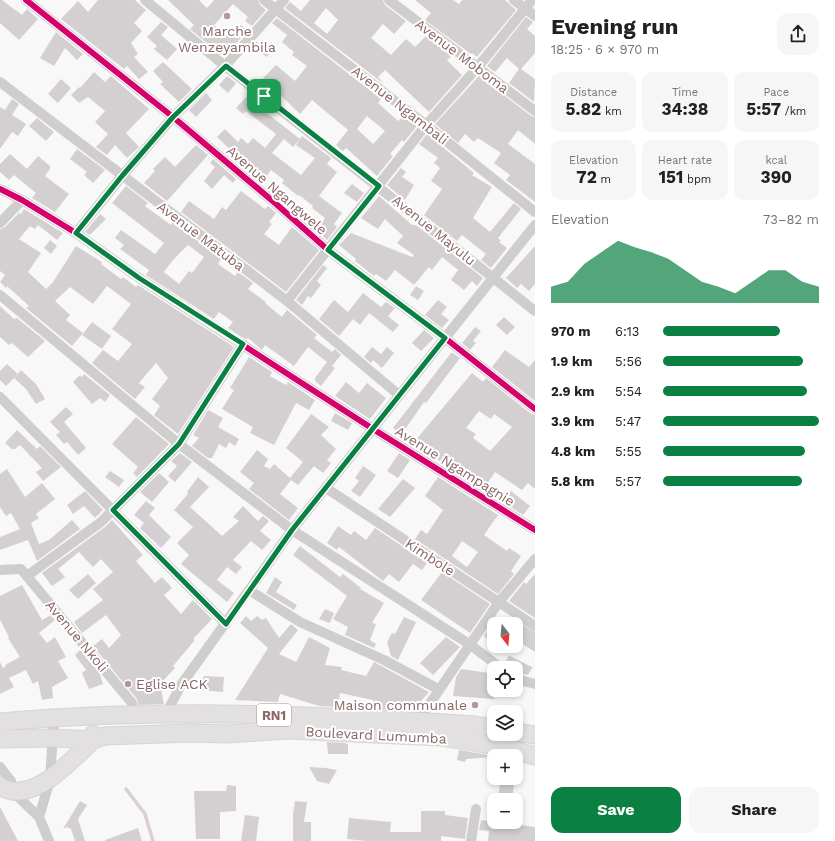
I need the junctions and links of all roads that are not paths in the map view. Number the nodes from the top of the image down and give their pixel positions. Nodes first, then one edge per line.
1 (26, 0) edge
2 (145, 0) edge
3 (264, 0) edge
4 (284, 0) edge
5 (389, 0) edge
6 (514, 0) edge
7 (532, 0) edge
8 (525, 9) junction
9 (276, 10) junction
10 (535, 16) edge
11 (226, 66) junction
12 (477, 68) junction
13 (0, 82) edge
14 (535, 111) edge
15 (173, 117) junction
16 (426, 125) junction
17 (122, 176) junction
18 (379, 186) junction
19 (0, 188) edge
20 (22, 200) junction
21 (535, 212) edge
22 (0, 223) edge
23 (535, 225) edge
24 (76, 233) junction
25 (328, 250) junction
26 (493, 277) junction
27 (0, 295) edge
28 (287, 301) junction
29 (535, 311) edge
30 (445, 338) junction
31 (243, 344) junction
32 (400, 395) junction
33 (0, 397) edge
34 (535, 409) edge
35 (373, 429) junction
36 (179, 444) junction
37 (326, 488) junction
38 (113, 510) junction
39 (292, 530) junction
40 (535, 530) edge
41 (535, 559) edge
42 (0, 570) edge
43 (21, 571) junction
44 (249, 590) junction
45 (499, 602) junction
46 (226, 624) junction
47 (535, 626) edge
48 (469, 644) junction
49 (492, 661) edge
50 (523, 681) edge
51 (535, 684) edge
52 (438, 689) junction
53 (132, 702) dead end
54 (160, 715) junction
55 (93, 716) junction
56 (54, 717) junction
57 (0, 722) edge
58 (487, 727) edge
59 (417, 729) junction
60 (523, 733) edge
61 (535, 735) edge
62 (53, 738) junction
63 (0, 739) edge
64 (93, 740) junction
65 (535, 756) edge
66 (0, 767) edge
67 (50, 780) junction
68 (6, 788) edge
69 (476, 809) dead end
70 (38, 817) junction
71 (49, 841) edge
72 (471, 841) edge

1 - 15 street, Avenue Ngangwele
2 - 11 street, Avenue Mayulu
3 - 9 street, Avenue Ngambali
4 - 9 street
5 - 12 street, Avenue Moboma
6 - 8 street
7 - 8 street
8 - 10 street
8 - 12 street
9 - 11 street
9 - 16 street, Avenue Ngambali
11 - 15 street
11 - 18 street, Avenue Mayulu
12 - 14 street, Avenue Moboma
12 - 16 street
13 - 17 street, Avenue Matuba
15 - 17 street
15 - 25 street, Avenue Ngangwele
16 - 18 street
16 - 21 street, Avenue Ngambali
17 - 24 street
17 - 28 street, Avenue Matuba
18 - 25 street
18 - 26 street, Avenue Mayulu
19 - 20 street, Avenue Ngampagnie
20 - 22 street
20 - 24 street, Avenue Ngampagnie
23 - 26 street
24 - 31 street, Avenue Ngampagnie
25 - 28 street
25 - 30 street, Avenue Ngangwele
26 - 29 street, Avenue Mayulu
26 - 30 street
27 - 36 street
28 - 32 street, Avenue Matuba
30 - 32 street
30 - 34 street, Avenue Ngangwele
31 - 35 street, Avenue Ngampagnie
31 - 36 street
32 - 35 street
33 - 38 street
35 - 37 street
35 - 40 street, Avenue Ngampagnie
36 - 38 street
36 - 39 street
37 - 39 street
37 - 45 street, Kimbole
38 - 43 street
38 - 46 street
39 - 44 street
39 - 48 street
41 - 45 street
42 - 43 street
43 - 53 street, Avenue Nkoli
44 - 46 street
44 - 52 street
45 - 47 street, Kimbole
45 - 48 street
46 - 54 street
48 - 49 street
48 - 52 street
50 - 51 street
52 - 59 street
54 - 55 highway, Boulevard Lumumba / RN1
54 - 59 highway, Boulevard Lumumba / RN1
55 - 56 highway, Boulevard Lumumba / RN1
55 - 64 highway
56 - 57 highway, Boulevard Lumumba / RN1
56 - 62 street
58 - 59 highway, Boulevard Lumumba / RN1
59 - 64 highway, Boulevard Lumumba / RN1
59 - 65 highway, Boulevard Lumumba / RN1
60 - 61 highway
62 - 63 highway, Boulevard Lumumba / RN1
62 - 64 highway, Boulevard Lumumba / RN1
62 - 67 street
64 - 67 highway
66 - 68 street
67 - 68 highway
67 - 70 street
68 - 70 street
69 - 72 street
70 - 71 street

